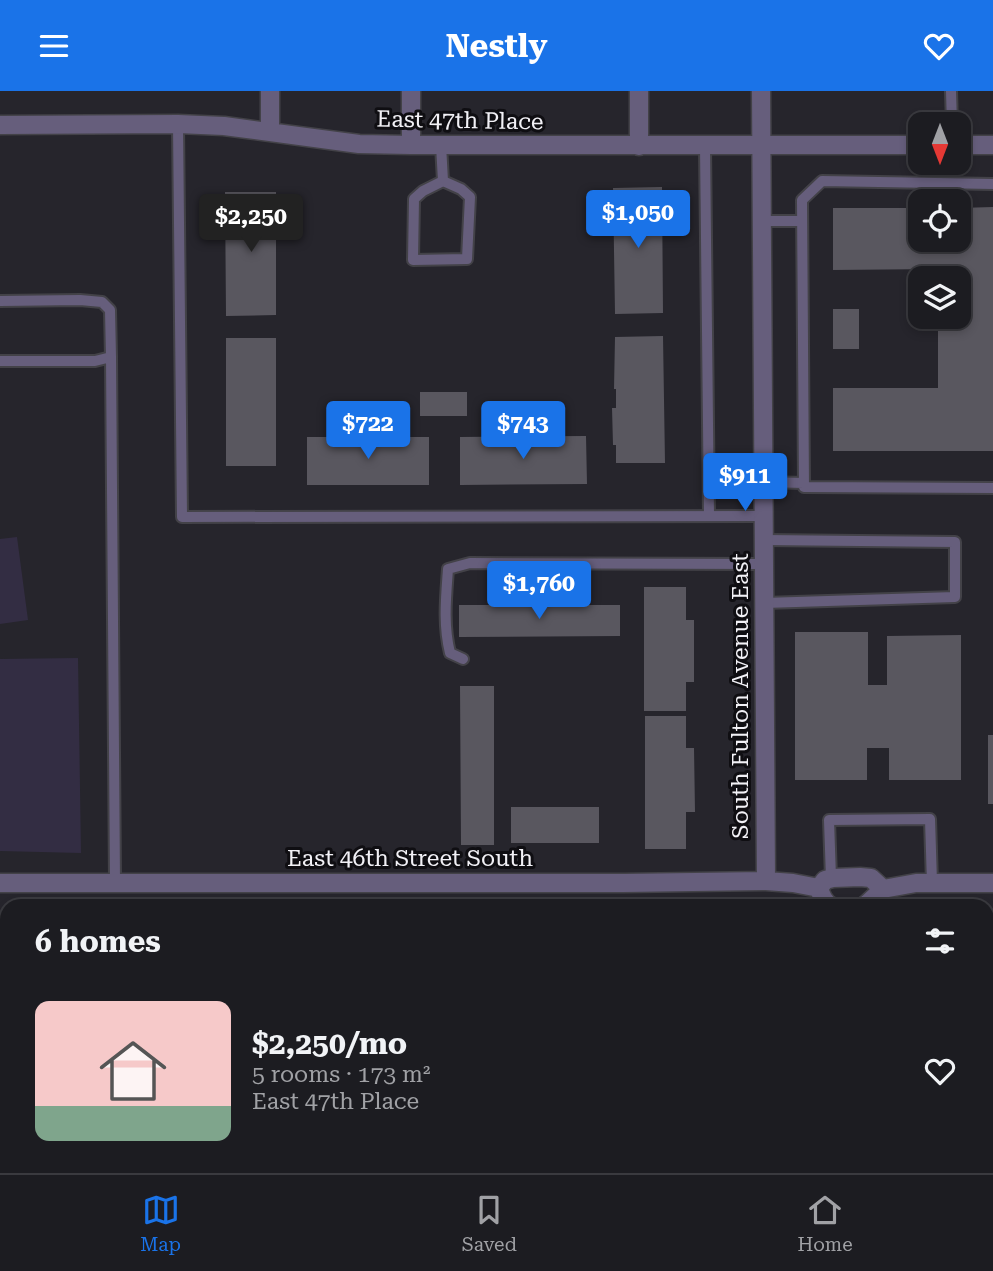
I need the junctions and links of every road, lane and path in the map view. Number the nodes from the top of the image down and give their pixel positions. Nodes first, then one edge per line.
1 (270, 91) edge
2 (411, 91) edge
3 (639, 91) edge
4 (761, 91) edge
5 (951, 91) edge
6 (952, 112) edge
7 (178, 124) junction
8 (0, 125) edge
9 (270, 131) junction
10 (411, 145) junction
11 (441, 145) junction
12 (762, 145) junction
13 (908, 145) edge
14 (971, 145) edge
15 (993, 145) edge
16 (639, 146) junction
17 (705, 146) junction
18 (443, 181) junction
19 (993, 184) edge
20 (762, 221) junction
21 (802, 221) junction
22 (0, 301) edge
23 (111, 357) junction
24 (0, 361) edge
25 (764, 482) junction
26 (804, 483) junction
27 (993, 488) edge
28 (709, 516) junction
29 (764, 516) junction
30 (764, 540) junction
31 (764, 564) junction
32 (764, 603) junction
33 (463, 659) dead end
34 (766, 881) junction
35 (115, 882) junction
36 (0, 883) edge
37 (825, 883) junction
38 (932, 883) junction
39 (993, 883) edge
40 (883, 889) junction
41 (824, 899) edge
42 (873, 899) edge

1 - 9 street
2 - 10 street
3 - 16 street
4 - 12 street, South Fulton Avenue East
5 - 6 lane
7 - 8 street, East 47th Place
7 - 9 street, East 47th Place
7 - 28 lane
9 - 10 street, East 47th Place
10 - 11 street, East 47th Place
11 - 16 street, East 47th Place
11 - 18 lane
12 - 13 street, East 47th Place
12 - 17 street, East 47th Place
12 - 20 street, South Fulton Avenue East
14 - 15 street
16 - 17 street, East 47th Place
17 - 28 lane
18 - 18 lane
19 - 21 lane
20 - 21 lane
20 - 25 street, South Fulton Avenue East
21 - 26 lane
22 - 23 lane
23 - 24 lane
23 - 35 lane
25 - 26 lane
25 - 29 street, South Fulton Avenue East
26 - 27 lane
28 - 29 lane
29 - 30 street, South Fulton Avenue East
30 - 31 street, South Fulton Avenue East
30 - 32 lane
31 - 32 street, South Fulton Avenue East
31 - 33 lane
32 - 34 street, South Fulton Avenue East
34 - 35 street, East 46th Street South
34 - 37 street, East 46th Street South
35 - 36 street, East 46th Street South
37 - 38 lane
37 - 40 street, East 46th Street South
37 - 41 street
38 - 39 street
38 - 40 street
40 - 42 street

